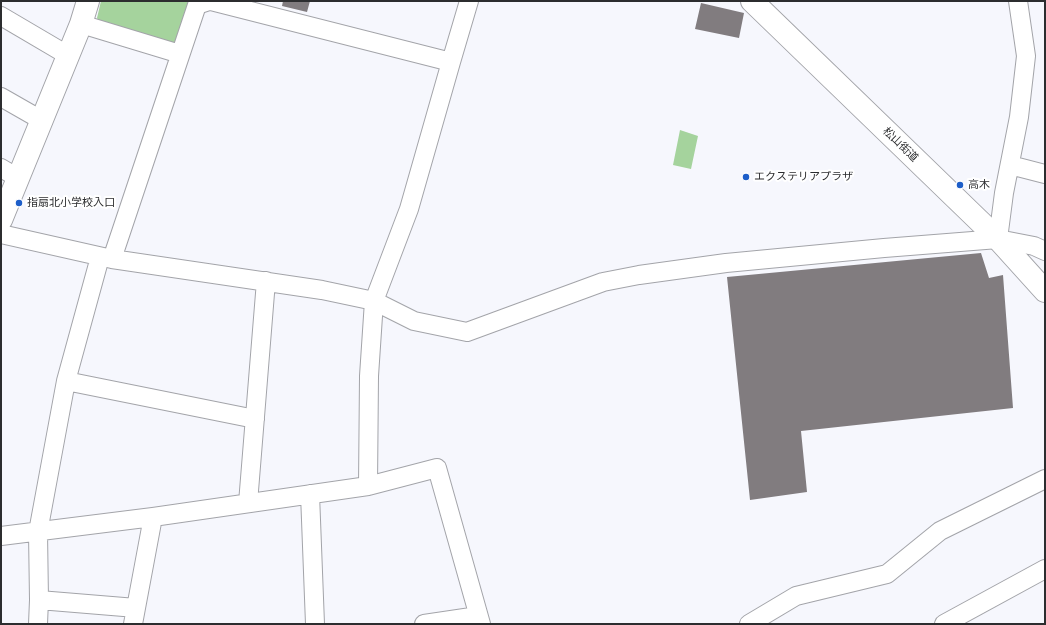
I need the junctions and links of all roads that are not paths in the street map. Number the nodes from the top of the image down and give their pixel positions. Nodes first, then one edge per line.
1 (88, 1) edge
2 (210, 1) edge
3 (469, 1) edge
4 (752, 1) edge
5 (1018, 1) edge
6 (1, 16) edge
7 (81, 24) junction
8 (180, 54) junction
9 (69, 56) junction
10 (451, 62) junction
11 (1, 97) edge
12 (42, 121) junction
13 (1010, 165) junction
14 (10, 173) edge
15 (1045, 174) edge
16 (1, 220) edge
17 (1, 234) edge
18 (998, 239) junction
19 (1045, 251) edge
20 (106, 258) junction
21 (266, 281) junction
22 (1045, 291) edge
23 (374, 301) junction
24 (66, 381) junction
25 (255, 418) junction
26 (1045, 479) edge
27 (368, 486) junction
28 (310, 494) junction
29 (248, 503) junction
30 (153, 517) junction
31 (38, 532) junction
32 (1, 536) edge
33 (1045, 569) edge
34 (39, 600) junction
35 (135, 616) edge
36 (480, 620) edge
37 (38, 624) edge
38 (315, 624) edge
39 (424, 624) edge
40 (749, 624) edge
41 (944, 624) edge

1 - 7 main road
2 - 8 street
2 - 10 street
3 - 10 street
4 - 18 main road, 松山街道
5 - 13 street
6 - 9 street
7 - 8 street
7 - 9 main road
8 - 20 street
9 - 12 main road
10 - 23 street
11 - 12 street
12 - 14 main road
13 - 15 street
13 - 18 street
14 - 16 main road
17 - 20 street
18 - 19 street
18 - 22 main road, 松山街道
18 - 23 street
20 - 21 street
20 - 24 street
21 - 23 street
21 - 25 street
23 - 27 street
24 - 25 street
24 - 31 street
25 - 29 street
26 - 40 street
27 - 28 street
27 - 36 street
28 - 29 street
28 - 38 street
29 - 30 street
30 - 31 street
30 - 35 street
31 - 32 street
31 - 34 street
33 - 41 street
34 - 35 street
34 - 37 street
36 - 39 street

